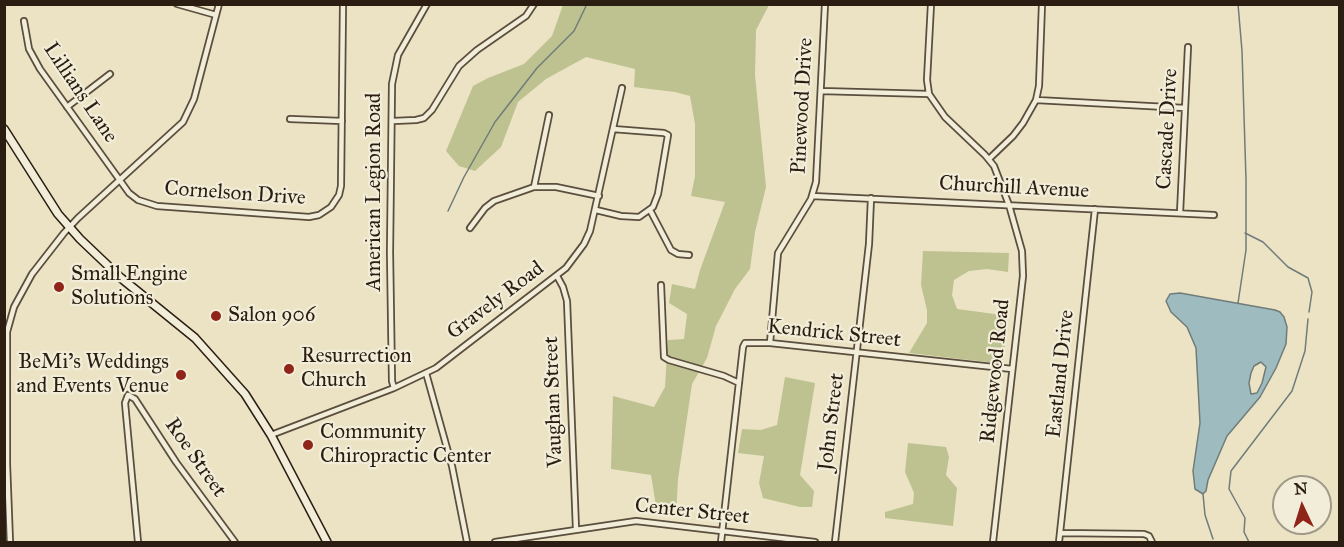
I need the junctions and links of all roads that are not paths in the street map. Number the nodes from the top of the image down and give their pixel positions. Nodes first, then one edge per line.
1 (177, 4) edge
2 (219, 4) edge
3 (343, 4) edge
4 (426, 4) edge
5 (534, 4) edge
6 (825, 4) edge
7 (931, 4) edge
8 (1042, 4) edge
9 (216, 15) junction
10 (24, 21) dead end
11 (1188, 47) dead end
12 (110, 74) dead end
13 (622, 88) dead end
14 (821, 91) junction
15 (929, 94) junction
16 (1036, 100) junction
17 (67, 107) junction
18 (1185, 108) junction
19 (549, 115) dead end
20 (290, 119) dead end
21 (342, 121) junction
22 (393, 121) junction
23 (4, 129) edge
24 (613, 129) junction
25 (989, 159) junction
26 (120, 180) junction
27 (534, 187) junction
28 (599, 196) junction
29 (812, 196) junction
30 (871, 198) junction
31 (1009, 205) junction
32 (1095, 209) junction
33 (596, 210) junction
34 (650, 210) junction
35 (1180, 213) junction
36 (1214, 215) dead end
37 (70, 227) junction
38 (470, 228) dead end
39 (689, 255) dead end
40 (557, 276) junction
41 (660, 285) dead end
42 (770, 343) junction
43 (857, 352) junction
44 (1012, 369) junction
45 (426, 373) junction
46 (739, 383) junction
47 (394, 388) junction
48 (271, 435) junction
49 (576, 529) junction
50 (723, 531) junction
51 (1060, 533) junction
52 (10, 543) edge
53 (138, 543) edge
54 (235, 543) edge
55 (327, 543) edge
56 (467, 543) edge
57 (495, 543) edge
58 (721, 543) edge
59 (815, 543) edge
60 (835, 543) edge
61 (993, 543) edge
62 (1059, 543) edge
63 (1152, 543) edge

1 - 9 street
2 - 9 street, Cornelson Drive
3 - 21 street, Cornelson Drive
4 - 22 street, American Legion Road
5 - 22 street
6 - 14 street, Pinewood Drive
7 - 15 street
8 - 16 street
9 - 26 street, Cornelson Drive
10 - 17 street, Lillians Lane
11 - 18 street, Cascade Drive
12 - 17 street
13 - 24 street, Gravely Road
14 - 15 street
14 - 29 street, Pinewood Drive
15 - 25 street
16 - 18 street
16 - 25 street
17 - 26 street, Lillians Lane
18 - 35 street, Cascade Drive
19 - 27 street
20 - 21 street
21 - 26 street, Cornelson Drive
22 - 47 street, American Legion Road
23 - 37 main road
24 - 28 street, Gravely Road
24 - 34 street
25 - 31 street, Ridgewood Road
26 - 37 street, Cornelson Drive
27 - 28 street
27 - 38 street
28 - 33 street, Gravely Road
29 - 30 street, Churchill Avenue
29 - 42 street, Pinewood Drive
30 - 31 street, Churchill Avenue
30 - 43 street, John Street
31 - 32 street, Churchill Avenue
31 - 44 street, Ridgewood Road
32 - 35 street, Churchill Avenue
32 - 51 street, Eastland Drive
33 - 34 street
33 - 40 street, Gravely Road
34 - 39 street
35 - 36 street, Churchill Avenue
37 - 48 main road
37 - 52 street, Cornelson Drive
40 - 45 street, Gravely Road
40 - 49 street, Vaughan Street
41 - 46 street
42 - 43 street, Kendrick Street
42 - 46 street, Kendrick Street
43 - 44 street, Kendrick Street
43 - 60 street, John Street
44 - 61 street, Ridgewood Road
45 - 47 street, Gravely Road
45 - 56 street
46 - 50 street, Kendrick Street
47 - 48 street, Gravely Road
48 - 55 main road
49 - 50 street, Center Street
49 - 57 street, Center Street
50 - 58 street, Kendrick Street
50 - 59 street, Center Street
51 - 62 street, Eastland Drive
51 - 63 street
53 - 54 street, Roe Street

